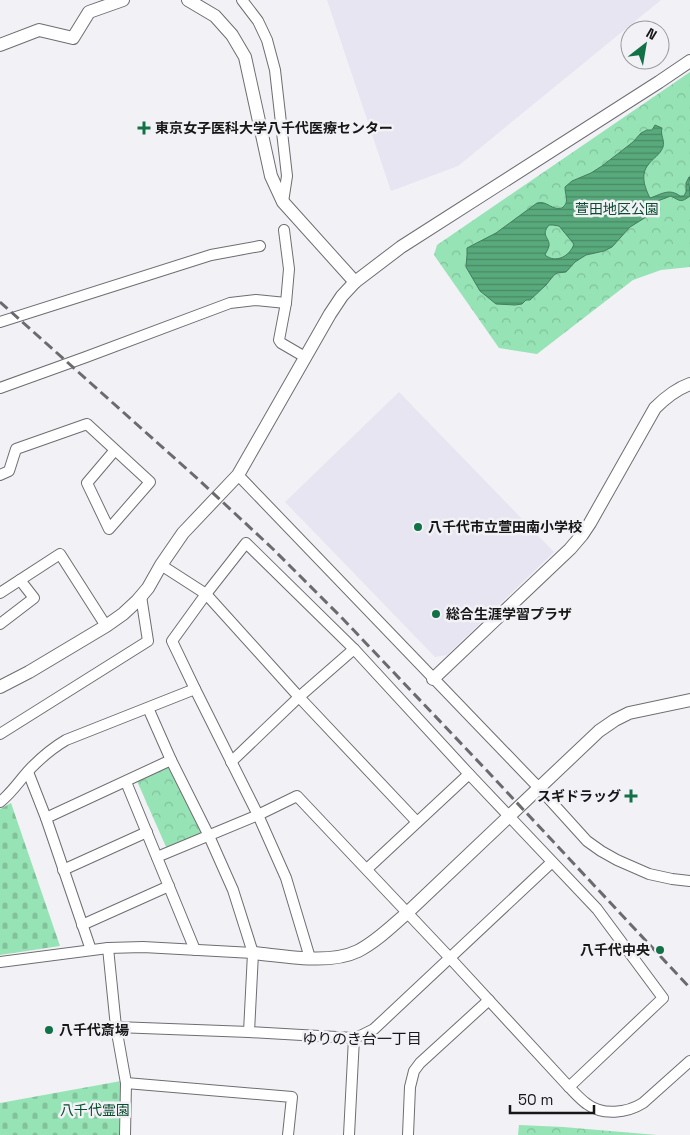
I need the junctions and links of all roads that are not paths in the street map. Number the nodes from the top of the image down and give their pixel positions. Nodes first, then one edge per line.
1 (123, 0) edge
2 (188, 0) edge
3 (242, 0) edge
4 (0, 45) edge
5 (690, 61) edge
6 (284, 202) junction
7 (284, 230) dead end
8 (260, 246) dead end
9 (355, 282) junction
10 (286, 303) junction
11 (0, 322) edge
12 (305, 357) junction
13 (690, 384) edge
14 (0, 388) edge
15 (115, 450) junction
16 (0, 475) edge
17 (238, 475) junction
18 (161, 565) junction
19 (20, 580) junction
20 (0, 593) edge
21 (206, 594) junction
22 (141, 596) junction
23 (0, 624) edge
24 (106, 626) junction
25 (354, 649) junction
26 (433, 679) junction
27 (0, 687) edge
28 (195, 689) junction
29 (299, 696) junction
30 (690, 700) edge
31 (148, 708) junction
32 (0, 734) edge
33 (172, 760) junction
34 (231, 762) junction
35 (28, 772) junction
36 (469, 774) junction
37 (126, 782) junction
38 (539, 788) junction
39 (0, 802) edge
40 (258, 815) junction
41 (509, 816) junction
42 (46, 818) junction
43 (417, 822) junction
44 (147, 832) junction
45 (209, 836) junction
46 (157, 857) junction
47 (552, 862) junction
48 (367, 869) junction
49 (63, 870) junction
50 (690, 881) edge
51 (169, 886) junction
52 (407, 913) junction
53 (82, 925) junction
54 (108, 948) junction
55 (91, 950) junction
56 (195, 950) junction
57 (253, 953) junction
58 (310, 958) junction
59 (450, 958) junction
60 (0, 962) edge
61 (489, 1000) junction
62 (116, 1027) junction
63 (249, 1032) junction
64 (354, 1038) junction
65 (690, 1060) edge
66 (126, 1083) junction
67 (569, 1087) junction
68 (126, 1135) edge
69 (288, 1135) edge
70 (349, 1135) edge
71 (408, 1135) edge

1 - 4 street
2 - 6 street
3 - 6 street
5 - 9 street
6 - 9 street
7 - 10 street
8 - 11 street
9 - 12 street
10 - 12 street
10 - 14 street
12 - 17 street
13 - 26 street
15 - 15 street
15 - 16 street
17 - 18 street
17 - 26 street
18 - 21 street
18 - 22 street
19 - 20 street
19 - 23 street
19 - 24 street
21 - 25 street
21 - 28 street
21 - 29 street
22 - 24 street
22 - 32 street
24 - 27 street
25 - 29 street
25 - 36 street
26 - 38 street
28 - 31 street
28 - 34 street
29 - 34 street
29 - 43 street
30 - 38 street
31 - 33 street
31 - 35 street
33 - 37 street
33 - 45 street
34 - 40 street
35 - 39 street
35 - 42 street
36 - 41 street
36 - 43 street
37 - 42 street
37 - 44 street
38 - 41 street
38 - 50 street
40 - 45 street
40 - 48 street
40 - 58 street
41 - 47 street
41 - 52 street
42 - 49 street
43 - 48 street
44 - 46 street
44 - 49 street
45 - 46 street
45 - 57 street
46 - 51 street
47 - 59 street
47 - 67 street
48 - 52 street
49 - 53 street
51 - 53 street
51 - 56 street
52 - 58 street
52 - 59 street
53 - 55 street
54 - 55 street
54 - 56 street
54 - 62 street
55 - 60 street
56 - 57 street
57 - 58 street
57 - 63 street
59 - 61 street
59 - 64 street
61 - 67 street
61 - 71 street
62 - 63 street
62 - 66 street
63 - 64 street
64 - 70 street
65 - 67 street
66 - 68 street
66 - 69 street

